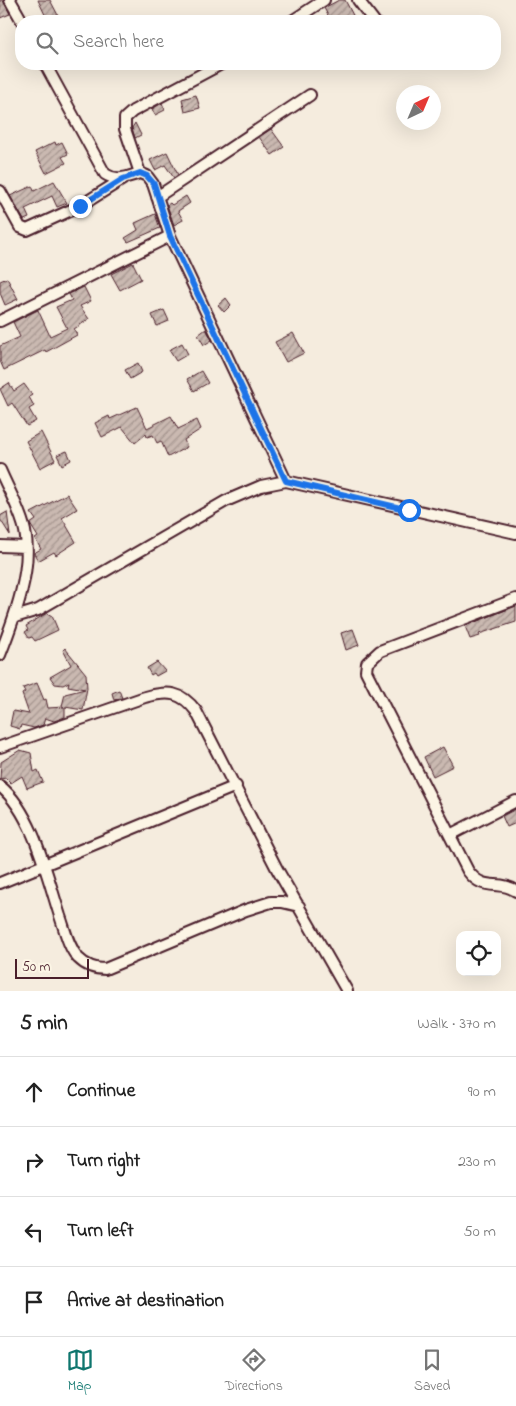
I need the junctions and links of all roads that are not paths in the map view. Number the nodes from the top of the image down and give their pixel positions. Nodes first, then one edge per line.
1 (10, 0) edge
2 (324, 0) edge
3 (358, 0) edge
4 (19, 15) edge
5 (301, 15) edge
6 (369, 15) edge
7 (48, 70) edge
8 (210, 70) edge
9 (310, 95) dead end
10 (140, 173) junction
11 (123, 179) junction
12 (0, 191) edge
13 (158, 197) junction
14 (170, 236) junction
15 (0, 321) edge
16 (0, 470) edge
17 (286, 481) junction
18 (516, 533) edge
19 (0, 546) edge
20 (26, 547) junction
21 (516, 599) edge
22 (15, 616) junction
23 (0, 654) edge
24 (0, 748) edge
25 (0, 786) edge
26 (236, 786) junction
27 (516, 801) edge
28 (450, 835) junction
29 (43, 864) junction
30 (0, 883) edge
31 (516, 891) edge
32 (299, 906) junction
33 (346, 991) edge

1 - 4 street
2 - 5 street
3 - 6 street
7 - 11 street
8 - 10 street
9 - 13 street
10 - 11 street
10 - 13 street
11 - 12 street
13 - 14 street
14 - 15 street
14 - 17 street
16 - 20 street
17 - 18 street
17 - 22 street
19 - 20 street
20 - 22 street
21 - 28 street
22 - 23 street
24 - 26 street
25 - 29 street
26 - 29 street
26 - 32 street
27 - 28 street
28 - 31 street
29 - 30 street
29 - 32 street
32 - 33 street

